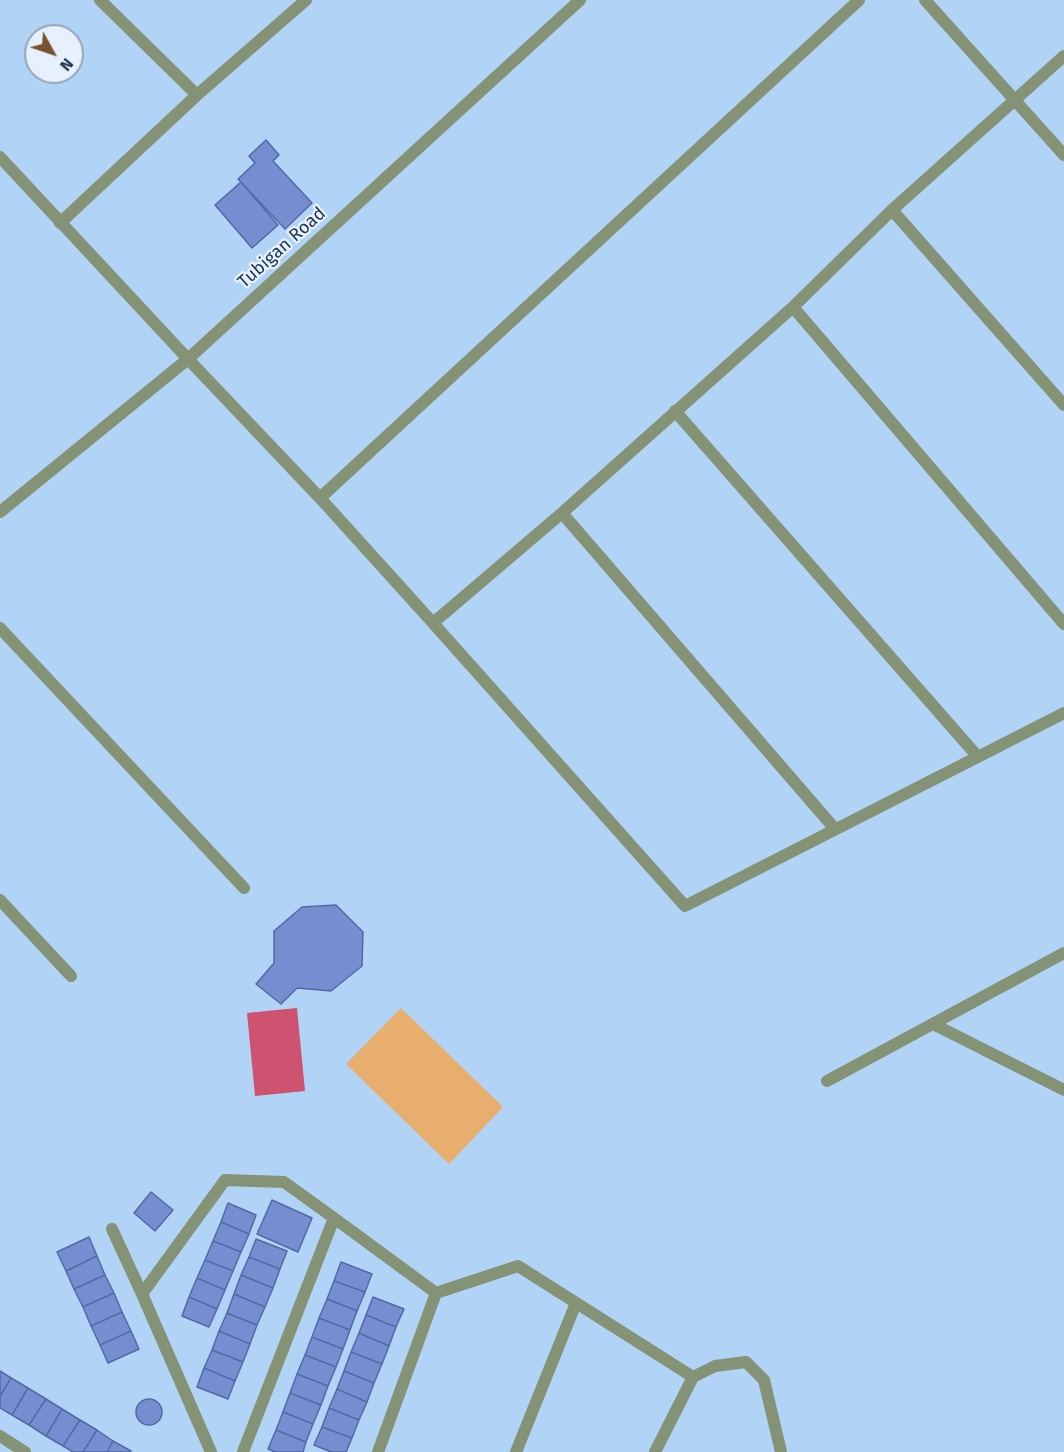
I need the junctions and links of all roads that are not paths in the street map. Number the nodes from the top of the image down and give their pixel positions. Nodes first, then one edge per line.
1 (100, 0) edge
2 (306, 0) edge
3 (580, 0) edge
4 (859, 0) edge
5 (925, 0) edge
6 (1064, 56) edge
7 (197, 95) junction
8 (1015, 100) junction
9 (1064, 156) edge
10 (0, 157) edge
11 (892, 210) junction
12 (60, 223) junction
13 (793, 307) junction
14 (188, 359) junction
15 (1064, 405) edge
16 (675, 411) junction
17 (320, 498) junction
18 (0, 512) edge
19 (562, 513) junction
20 (434, 622) junction
21 (1064, 624) edge
22 (0, 628) edge
23 (1064, 713) edge
24 (978, 757) junction
25 (835, 830) junction
26 (244, 888) dead end
27 (0, 900) edge
28 (1064, 953) edge
29 (71, 976) dead end
30 (933, 1024) junction
31 (827, 1081) dead end
32 (1064, 1090) edge
33 (334, 1218) junction
34 (112, 1229) dead end
35 (435, 1293) junction
36 (142, 1294) junction
37 (576, 1303) junction
38 (693, 1377) junction
39 (0, 1436) edge
40 (25, 1452) edge
41 (211, 1452) edge
42 (243, 1452) edge
43 (378, 1452) edge
44 (516, 1452) edge
45 (655, 1452) edge
46 (781, 1452) edge

1 - 7 street
2 - 7 street
3 - 14 street, Tubigan Road
4 - 17 street
5 - 8 street
6 - 8 street
7 - 12 street
8 - 9 street
8 - 11 street
10 - 12 street
11 - 13 street
11 - 15 street
12 - 14 street
13 - 16 street
13 - 21 street
14 - 17 street
14 - 18 street, Tubigan Road
16 - 19 street
16 - 24 street
17 - 20 street
19 - 20 street
19 - 25 street
20 - 25 street
22 - 26 street
23 - 24 street
24 - 25 street
27 - 29 street
28 - 30 street
30 - 31 street
30 - 32 street
33 - 35 street
33 - 36 street
33 - 42 street
34 - 36 street
35 - 37 street
35 - 43 street
36 - 41 street
37 - 38 street
37 - 44 street
38 - 45 street
38 - 46 street
39 - 40 street

